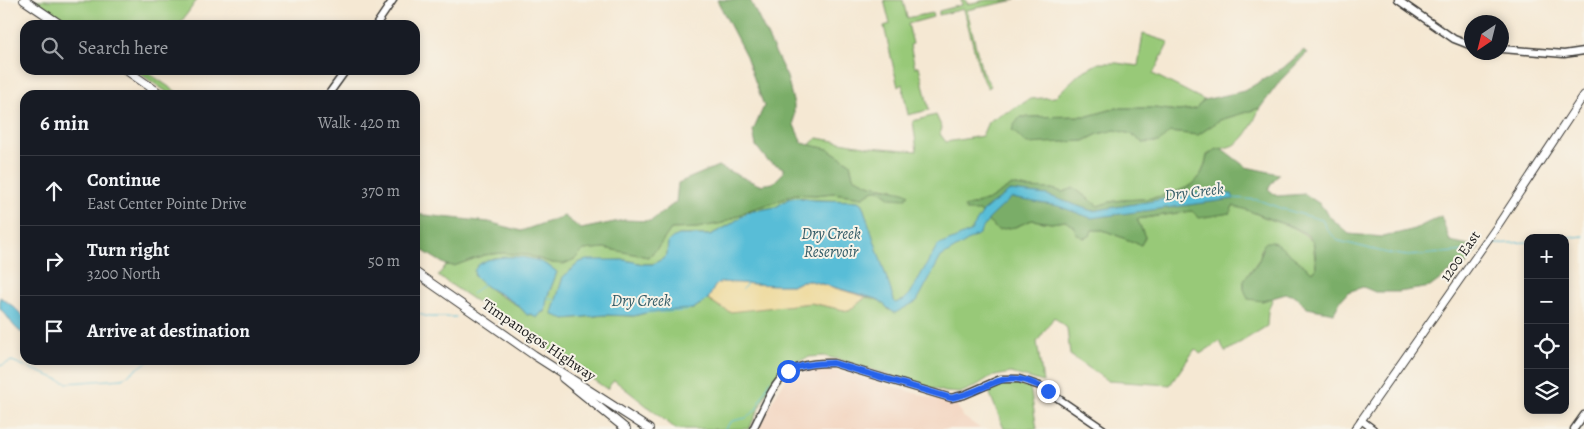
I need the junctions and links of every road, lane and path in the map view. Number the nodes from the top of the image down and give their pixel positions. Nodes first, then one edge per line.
1 (24, 0) edge
2 (393, 0) edge
3 (1398, 0) edge
4 (54, 20) edge
5 (379, 20) edge
6 (1464, 43) edge
7 (1509, 50) edge
8 (1584, 51) edge
9 (133, 75) edge
10 (342, 75) edge
11 (155, 90) edge
12 (332, 90) edge
13 (1584, 95) edge
14 (420, 275) edge
15 (534, 355) junction
16 (1584, 415) edge
17 (1361, 420) junction
18 (626, 429) edge
19 (649, 429) edge
20 (754, 429) edge
21 (1103, 429) edge
22 (1355, 429) edge
23 (1373, 429) edge
24 (1574, 429) edge

1 - 4 main road
2 - 5 street
3 - 6 street
7 - 8 street
9 - 11 main road
10 - 12 street
13 - 17 main road, 1200 East
14 - 15 main road, Timpanogos Highway
15 - 18 main road
15 - 19 main road, Timpanogos Highway
16 - 24 street
17 - 22 main road, 1200 East
17 - 23 street
20 - 21 street

